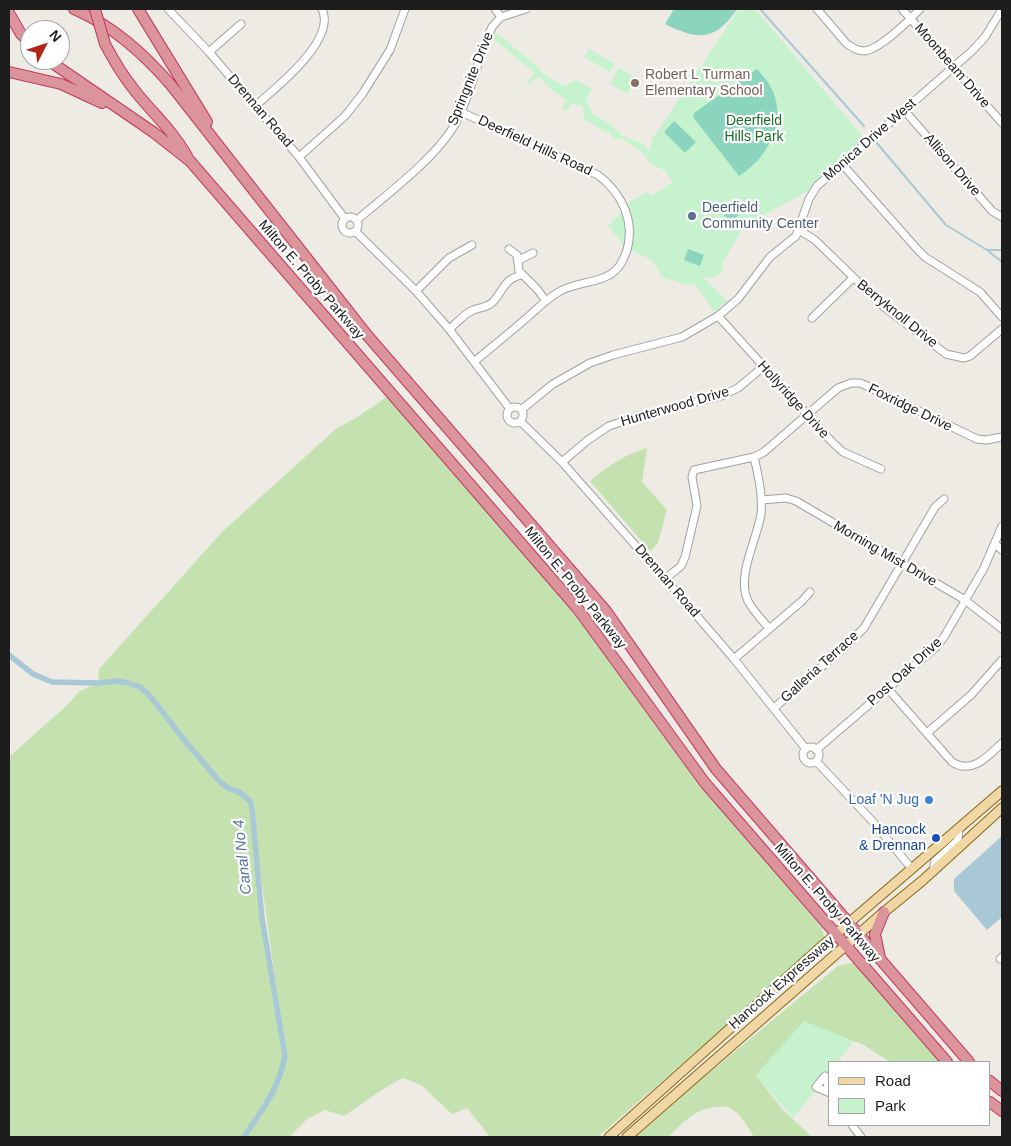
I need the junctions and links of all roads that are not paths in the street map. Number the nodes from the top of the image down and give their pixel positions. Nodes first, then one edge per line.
1 (74, 9) edge
2 (94, 9) edge
3 (138, 9) edge
4 (168, 9) edge
5 (322, 9) edge
6 (404, 9) edge
7 (496, 9) edge
8 (526, 9) edge
9 (817, 9) edge
10 (902, 9) edge
11 (920, 9) edge
12 (1002, 9) edge
13 (9, 13) edge
14 (501, 17) junction
15 (910, 18) junction
16 (241, 24) dead end
17 (20, 32) edge
18 (209, 52) junction
19 (954, 68) junction
20 (63, 70) edge
21 (9, 72) edge
22 (255, 106) junction
23 (904, 110) junction
24 (462, 112) junction
25 (130, 115) junction
26 (1002, 123) edge
27 (299, 157) junction
28 (190, 161) junction
29 (842, 164) junction
30 (233, 165) junction
31 (1002, 217) edge
32 (345, 219) junction
33 (356, 220) junction
34 (799, 230) junction
35 (356, 231) junction
36 (472, 244) dead end
37 (509, 249) dead end
38 (533, 252) dead end
39 (519, 260) junction
40 (521, 275) junction
41 (853, 278) junction
42 (416, 291) junction
43 (546, 301) junction
44 (718, 316) junction
45 (1002, 317) edge
46 (812, 318) dead end
47 (1002, 329) edge
48 (449, 330) junction
49 (474, 362) junction
50 (763, 367) junction
51 (862, 374) dead end
52 (860, 383) junction
53 (510, 409) junction
54 (521, 410) junction
55 (807, 415) junction
56 (520, 421) junction
57 (1002, 437) edge
58 (754, 457) junction
59 (562, 462) junction
60 (881, 469) dead end
61 (692, 477) junction
62 (683, 478) dead end
63 (944, 499) dead end
64 (761, 500) junction
65 (1002, 526) edge
66 (995, 544) junction
67 (1002, 550) edge
68 (901, 564) junction
69 (665, 579) junction
70 (810, 592) dead end
71 (965, 600) junction
72 (769, 628) junction
73 (1002, 629) edge
74 (734, 659) junction
75 (1002, 660) edge
76 (888, 689) junction
77 (774, 708) junction
78 (926, 733) junction
79 (1002, 743) edge
80 (806, 749) junction
81 (816, 750) junction
82 (816, 761) junction
83 (1002, 791) edge
84 (1002, 808) edge
85 (959, 828) junction
86 (912, 869) junction
87 (933, 871) junction
88 (884, 912) junction
89 (848, 924) junction
90 (836, 934) junction
91 (858, 936) junction
92 (846, 946) junction
93 (880, 961) junction
94 (946, 1061) edge
95 (968, 1061) edge
96 (991, 1082) edge
97 (1002, 1091) edge
98 (991, 1103) edge
99 (1002, 1111) edge
100 (853, 1126) edge
101 (608, 1137) edge
102 (627, 1137) edge
103 (860, 1137) edge

1 - 30 highway
2 - 28 highway, bridge
3 - 30 highway
4 - 18 street, Drennan Road
5 - 22 street
6 - 27 street
7 - 14 street
8 - 14 street, Springnite Drive
9 - 15 street
10 - 15 street, Moonbeam Drive
11 - 15 street
12 - 19 street, Monica Drive West
13 - 17 highway
14 - 24 street, Springnite Drive
15 - 19 street, Moonbeam Drive
16 - 18 street
18 - 22 street, Drennan Road
19 - 23 street, Monica Drive West
19 - 26 street, Moonbeam Drive
20 - 25 highway
21 - 25 highway
22 - 27 street, Drennan Road
23 - 29 street, Monica Drive West
23 - 31 street, Allison Drive
24 - 33 street, Springnite Drive
24 - 43 street, Deerfield Hills Road
25 - 28 highway
27 - 32 street, Drennan Road
28 - 90 highway, Milton E. Proby Parkway
29 - 34 street, Monica Drive West
29 - 45 street
30 - 89 highway, Milton E. Proby Parkway
32 - 33 street
32 - 35 street
33 - 35 street
34 - 41 street, Berryknoll Drive
34 - 44 street, Monica Drive West
35 - 42 street
36 - 42 street
37 - 39 street
38 - 39 street
39 - 40 street
40 - 43 street
40 - 48 street
41 - 46 street
41 - 47 street, Berryknoll Drive
42 - 48 street
43 - 49 street, Deerfield Hills Road
44 - 50 street, Hollyridge Drive
44 - 54 street, Monica Drive West
48 - 49 street
49 - 53 street
50 - 55 street, Hollyridge Drive
50 - 59 street, Hunterwood Drive
51 - 52 street
52 - 55 street, Foxridge Drive
52 - 57 street, Foxridge Drive
53 - 54 street
53 - 56 street
54 - 56 street
55 - 58 street, Foxridge Drive
55 - 60 street, Hollyridge Drive
56 - 59 street, Drennan Road
58 - 61 street, Foxridge Drive
58 - 64 street
59 - 69 street, Drennan Road
61 - 62 street
61 - 69 street
63 - 68 street, Galleria Terrace
64 - 68 street, Morning Mist Drive
64 - 72 street
65 - 66 street, Post Oak Drive
66 - 67 street
66 - 71 street, Post Oak Drive
68 - 71 street, Morning Mist Drive
68 - 77 street, Galleria Terrace
69 - 74 street, Drennan Road
70 - 72 street
71 - 73 street, Morning Mist Drive
71 - 76 street, Post Oak Drive
72 - 74 street
74 - 77 street, Drennan Road
75 - 78 street
76 - 78 street
76 - 81 street, Post Oak Drive
77 - 80 street, Drennan Road
78 - 79 street
80 - 81 street
80 - 82 street
81 - 82 street
82 - 86 street
83 - 85 main road, Hancock Expressway
84 - 87 main road, Hancock Expressway
85 - 86 main road, Hancock Expressway
85 - 87 street
86 - 89 main road, Hancock Expressway
87 - 88 main road, Hancock Expressway
88 - 91 main road, Hancock Expressway
88 - 93 highway
89 - 90 main road, Hancock Expressway
89 - 91 highway, Milton E. Proby Parkway
90 - 92 highway, Milton E. Proby Parkway
90 - 101 main road, Hancock Expressway
91 - 92 main road, Hancock Expressway
91 - 93 highway, Milton E. Proby Parkway
92 - 94 highway, Milton E. Proby Parkway
92 - 102 main road, Hancock Expressway
93 - 95 highway, Milton E. Proby Parkway
96 - 97 highway
98 - 99 highway
100 - 103 street

